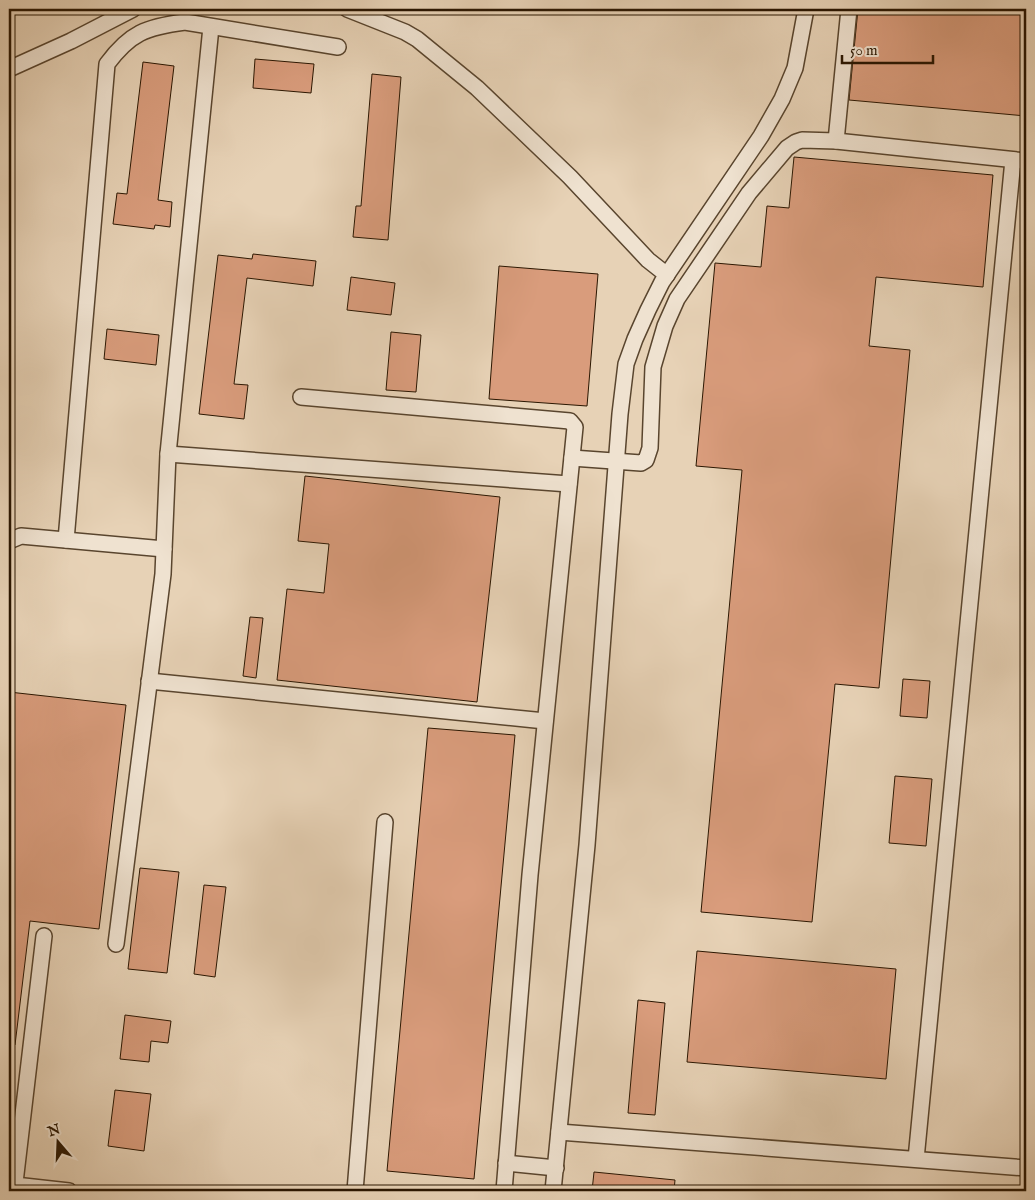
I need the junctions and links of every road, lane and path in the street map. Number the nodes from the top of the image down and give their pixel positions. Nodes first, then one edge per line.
1 (133, 9) edge
2 (347, 9) edge
3 (806, 9) edge
4 (849, 9) edge
5 (211, 27) junction
6 (338, 47) dead end
7 (9, 69) edge
8 (836, 141) junction
9 (1020, 160) edge
10 (667, 275) junction
11 (301, 397) dead end
12 (168, 454) junction
13 (572, 458) junction
14 (617, 461) junction
15 (569, 484) junction
16 (66, 540) junction
17 (9, 541) edge
18 (164, 549) junction
19 (149, 681) junction
20 (545, 721) junction
21 (385, 822) dead end
22 (44, 936) dead end
23 (116, 944) dead end
24 (559, 1132) junction
25 (916, 1160) junction
26 (506, 1163) junction
27 (556, 1168) junction
28 (1026, 1168) edge
29 (15, 1188) edge
30 (69, 1191) edge
31 (355, 1191) edge
32 (504, 1191) edge
33 (553, 1191) edge

1 - 7 street
2 - 10 street
3 - 10 street
4 - 8 street
5 - 6 street
5 - 12 street
5 - 16 street
8 - 9 street
8 - 14 street
9 - 25 street
10 - 14 street
11 - 13 street
12 - 15 street
12 - 18 street
13 - 14 street
13 - 15 street
14 - 24 street
15 - 20 street
16 - 17 street
16 - 18 street
18 - 19 street
19 - 20 street
19 - 23 street
20 - 26 street
21 - 31 street
22 - 29 street
24 - 25 street
24 - 27 street
25 - 28 street
26 - 27 street
26 - 32 street
27 - 33 street
29 - 30 street

